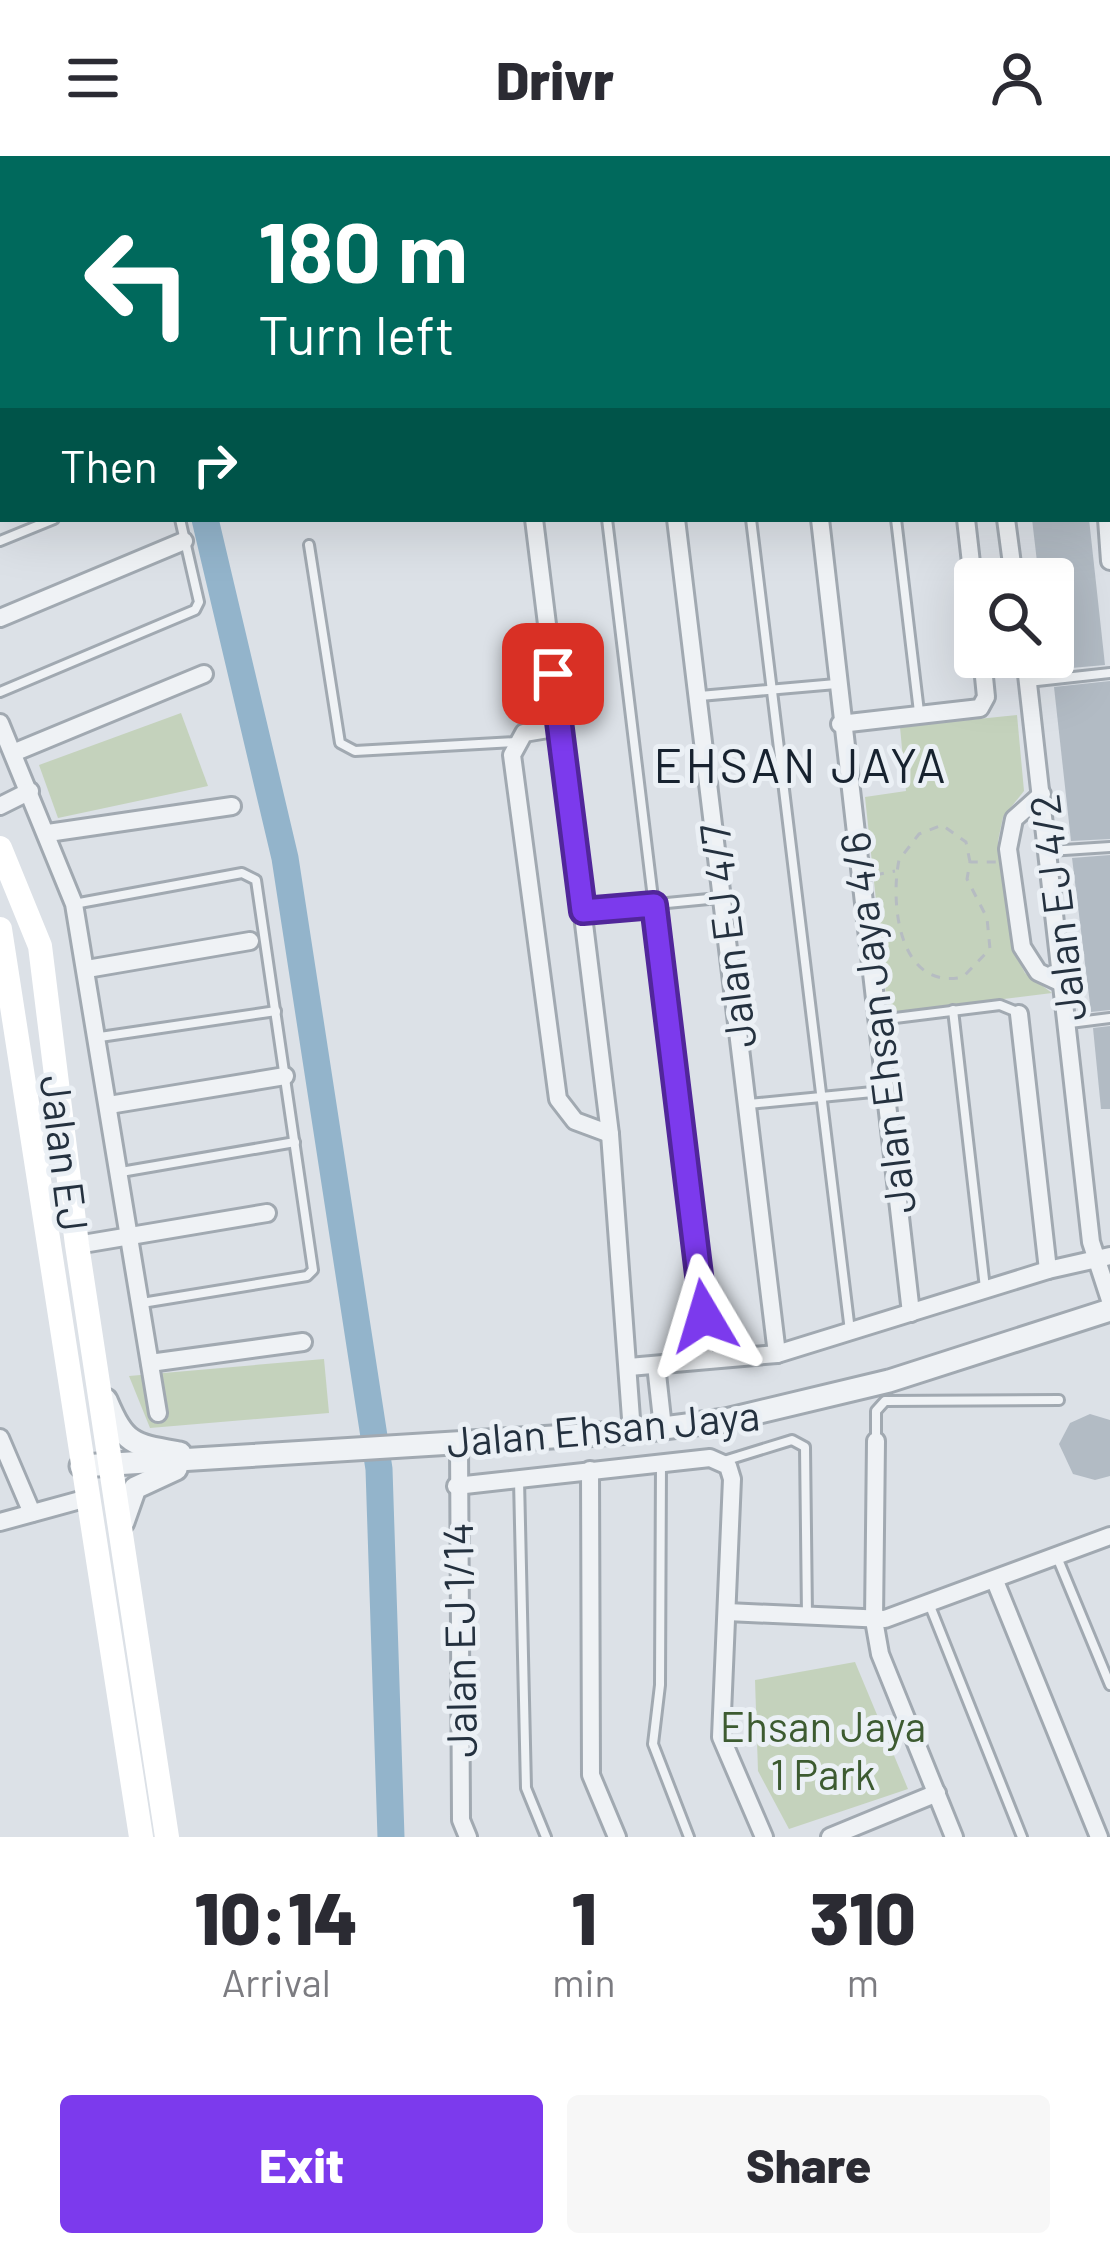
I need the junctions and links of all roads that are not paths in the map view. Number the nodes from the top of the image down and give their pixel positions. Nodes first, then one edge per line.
1 (47, 522) edge
2 (181, 522) edge
3 (534, 522) edge
4 (607, 522) edge
5 (676, 522) edge
6 (751, 522) edge
7 (820, 522) edge
8 (896, 522) edge
9 (966, 522) edge
10 (1006, 522) edge
11 (1107, 522) edge
12 (0, 541) edge
13 (184, 541) junction
14 (309, 545) dead end
15 (970, 558) edge
16 (1011, 558) edge
17 (1110, 561) edge
18 (0, 618) edge
19 (1110, 673) edge
20 (204, 674) dead end
21 (983, 678) edge
22 (1027, 678) edge
23 (1028, 682) junction
24 (836, 684) junction
25 (771, 689) junction
26 (0, 692) edge
27 (699, 696) junction
28 (919, 714) junction
29 (0, 723) edge
30 (840, 724) junction
31 (560, 727) junction
32 (514, 742) junction
33 (13, 753) junction
34 (29, 791) junction
35 (1042, 794) junction
36 (0, 806) edge
37 (232, 806) dead end
38 (48, 833) junction
39 (1110, 847) edge
40 (0, 848) edge
41 (1049, 851) junction
42 (720, 898) junction
43 (74, 904) junction
44 (654, 905) junction
45 (583, 911) junction
46 (0, 928) edge
47 (250, 940) dead end
48 (87, 969) junction
49 (1066, 985) junction
50 (953, 1010) junction
51 (276, 1011) junction
52 (1018, 1014) joint
53 (1110, 1018) edge
54 (877, 1020) junction
55 (1070, 1023) junction
56 (98, 1037) junction
57 (285, 1076) junction
58 (884, 1090) junction
59 (819, 1098) junction
60 (109, 1105) junction
61 (747, 1105) junction
62 (610, 1134) junction
63 (295, 1142) junction
64 (120, 1172) junction
65 (267, 1213) dead end
66 (130, 1236) junction
67 (77, 1245) junction
68 (1103, 1258) edge
69 (1048, 1270) junction
70 (986, 1289) junction
71 (1110, 1300) edge
72 (140, 1303) junction
73 (1110, 1310) edge
74 (911, 1313) junction
75 (850, 1333) junction
76 (303, 1342) dead end
77 (776, 1354) junction
78 (709, 1362) junction
79 (150, 1364) junction
80 (656, 1365) junction
81 (628, 1367) junction
82 (101, 1389) junction
83 (1059, 1400) dead end
84 (158, 1413) dead end
85 (663, 1428) junction
86 (632, 1432) junction
87 (0, 1438) edge
88 (876, 1441) joint
89 (459, 1442) junction
90 (209, 1460) junction
91 (716, 1460) junction
92 (661, 1463) junction
93 (110, 1465) junction
94 (81, 1466) junction
95 (590, 1470) junction
96 (519, 1478) junction
97 (456, 1486) junction
98 (84, 1498) junction
99 (32, 1513) junction
100 (0, 1522) edge
101 (1110, 1535) edge
102 (122, 1546) junction
103 (1057, 1557) junction
104 (995, 1581) junction
105 (929, 1604) junction
106 (727, 1612) junction
107 (807, 1617) junction
108 (874, 1620) junction
109 (1110, 1685) edge
110 (937, 1793) junction
111 (850, 1833) edge
112 (141, 1837) edge
113 (167, 1837) edge
114 (468, 1837) edge
115 (546, 1837) edge
116 (617, 1837) edge
117 (689, 1837) edge
118 (764, 1837) edge
119 (830, 1837) edge
120 (954, 1837) edge
121 (1022, 1837) edge
122 (1100, 1837) edge

1 - 12 lane
2 - 13 lane
3 - 31 street
4 - 44 lane
5 - 27 street, Jalan EJ 4/7
6 - 25 lane
7 - 24 street, Jalan Ehsan Jaya 4/6
8 - 28 lane
9 - 15 street
10 - 16 street
11 - 17 street
13 - 18 street
13 - 26 lane
14 - 32 lane
19 - 23 lane
20 - 33 street
21 - 28 street
22 - 23 street, Jalan EJ 4/2
23 - 35 street, Jalan EJ 4/2
24 - 25 lane
24 - 30 street, Jalan Ehsan Jaya 4/6
25 - 27 lane
25 - 59 lane
27 - 42 street, Jalan EJ 4/7
28 - 30 street
29 - 33 street
30 - 54 street, Jalan Ehsan Jaya 4/6
31 - 32 street
31 - 45 street
32 - 62 street
33 - 34 street
34 - 36 street
34 - 38 street
35 - 41 street, Jalan EJ 4/2
35 - 49 street
37 - 38 street
38 - 43 street
39 - 41 lane
40 - 67 main road, Jalan EJ
41 - 49 street, Jalan EJ 4/2
42 - 44 lane
42 - 61 street, Jalan EJ 4/7
43 - 48 street
43 - 51 lane
44 - 45 lane
44 - 78 lane
45 - 62 street
46 - 94 main road, Jalan EJ
47 - 48 street
48 - 56 street
49 - 55 street, Jalan EJ 4/2
50 - 52 lane
50 - 54 lane
50 - 70 lane
51 - 56 lane
51 - 57 lane
52 - 69 street
53 - 55 lane
54 - 58 street, Jalan Ehsan Jaya 4/6
55 - 68 street, Jalan EJ 4/2
56 - 60 street
57 - 60 street
57 - 63 lane
58 - 59 lane
58 - 74 street, Jalan Ehsan Jaya 4/6
59 - 61 lane
59 - 75 lane
60 - 64 street
61 - 77 street, Jalan EJ 4/7
62 - 81 street
63 - 64 lane
63 - 72 lane
64 - 66 street
65 - 66 street
66 - 67 street
66 - 72 street
67 - 82 main road, Jalan EJ
68 - 69 street
68 - 71 street, Jalan EJ 4/2
69 - 70 street
70 - 74 street
72 - 79 street
73 - 85 street, Jalan Ehsan Jaya
74 - 75 street
75 - 77 street
76 - 79 street
77 - 78 street
78 - 80 street
79 - 84 street
80 - 81 street
80 - 85 street
81 - 86 street
82 - 90 street
82 - 93 main road, Jalan EJ
83 - 88 lane
85 - 86 street, Jalan Ehsan Jaya
86 - 89 street, Jalan Ehsan Jaya
87 - 99 street
88 - 108 street
89 - 90 street, Jalan Ehsan Jaya
89 - 97 street, Jalan EJ 1/14
90 - 93 street, Jalan Ehsan Jaya
90 - 102 street
91 - 92 street
91 - 106 street
91 - 107 lane
92 - 95 street
92 - 117 lane
93 - 94 street, Jalan Ehsan Jaya
93 - 102 main road, Jalan EJ
94 - 98 main road, Jalan EJ
95 - 96 street
95 - 116 street
96 - 97 street
96 - 115 lane
97 - 114 street, Jalan EJ 1/14
98 - 99 street
98 - 112 main road, Jalan EJ
99 - 100 street
101 - 103 street
102 - 113 main road, Jalan EJ
103 - 104 street
103 - 109 lane
104 - 105 street
104 - 122 street
105 - 108 street
105 - 121 lane
106 - 107 street
106 - 118 street
107 - 108 street
108 - 110 street
110 - 111 street
110 - 120 street
111 - 119 street

